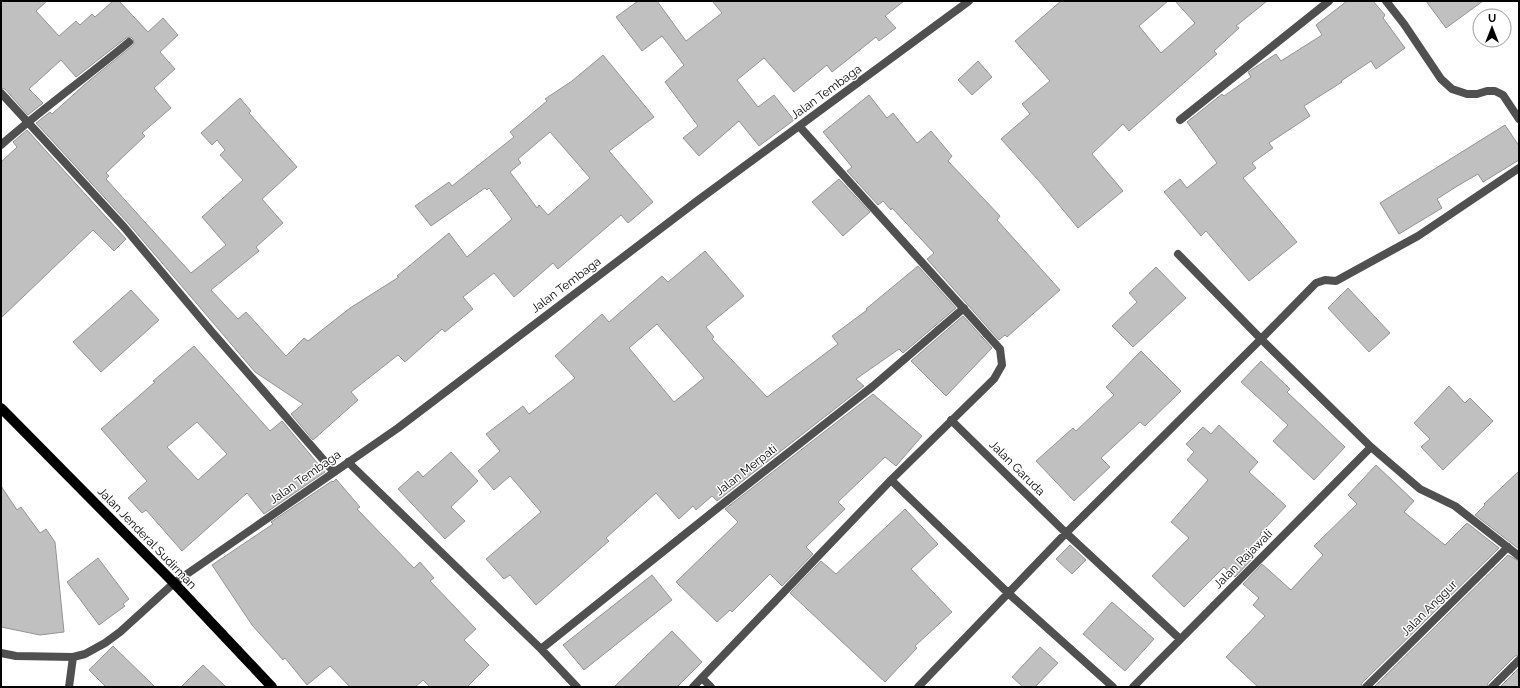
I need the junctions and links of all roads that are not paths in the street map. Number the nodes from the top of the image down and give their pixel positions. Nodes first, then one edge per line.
1 (969, 1) edge
2 (1329, 1) edge
3 (1386, 1) edge
4 (129, 42) dead end
5 (1, 93) edge
6 (1519, 119) edge
7 (1180, 120) dead end
8 (28, 122) junction
9 (799, 126) junction
10 (1, 146) edge
11 (1519, 168) edge
12 (1178, 254) dead end
13 (964, 308) junction
14 (1261, 338) junction
15 (1, 408) edge
16 (951, 420) junction
17 (1371, 448) junction
18 (348, 462) junction
19 (334, 472) junction
20 (891, 480) junction
21 (1066, 533) junction
22 (1508, 547) junction
23 (1519, 556) edge
24 (174, 583) junction
25 (1008, 593) junction
26 (1180, 639) junction
27 (541, 649) junction
28 (1, 653) edge
29 (73, 657) junction
30 (1519, 660) edge
31 (702, 678) junction
32 (69, 687) edge
33 (272, 687) edge
34 (577, 687) edge
35 (694, 687) edge
36 (711, 687) edge
37 (918, 687) edge
38 (1113, 687) edge
39 (1133, 687) edge
40 (1366, 687) edge
41 (1492, 687) edge

1 - 9 street, Jalan Tembaga
2 - 7 street
3 - 6 street
4 - 8 street
5 - 8 street
8 - 10 street
8 - 19 street
9 - 13 street
9 - 18 street, Jalan Tembaga
11 - 14 street
12 - 14 street
13 - 16 street
13 - 27 street, Jalan Merpati
14 - 17 street
14 - 21 street
15 - 24 main road, Jalan Jenderal Sudirman
16 - 20 street
16 - 21 street, Jalan Garuda
17 - 22 street
17 - 26 street, Jalan Rajawali
18 - 19 street, Jalan Tembaga
18 - 27 street
19 - 24 street, Jalan Tembaga
20 - 25 street
20 - 31 street
21 - 25 street
21 - 26 street, Jalan Garuda
22 - 23 street
22 - 40 street, Jalan Anggur
24 - 29 street, Jalan Tembaga
24 - 33 main road, Jalan Jenderal Sudirman
25 - 37 street
25 - 38 street
26 - 39 street, Jalan Rajawali
27 - 34 street
28 - 29 street
29 - 32 street
30 - 41 street
31 - 35 street
31 - 36 street

